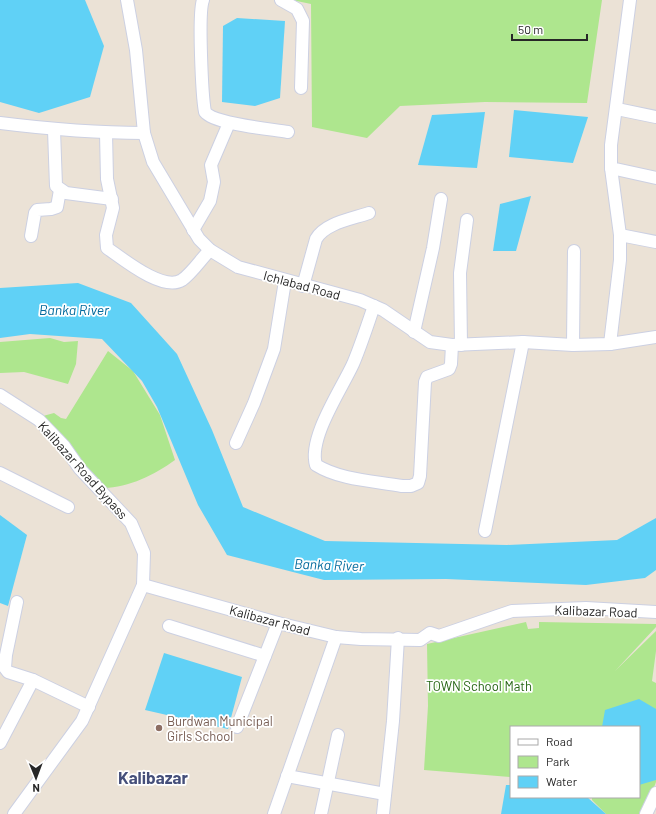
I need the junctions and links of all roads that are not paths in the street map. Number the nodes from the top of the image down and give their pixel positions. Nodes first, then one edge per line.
1 (127, 0) edge
2 (203, 0) edge
3 (282, 0) edge
4 (630, 0) edge
5 (301, 88) dead end
6 (617, 109) junction
7 (656, 117) edge
8 (0, 123) edge
9 (229, 123) junction
10 (54, 130) junction
11 (288, 132) dead end
12 (106, 133) junction
13 (144, 133) junction
14 (611, 168) junction
15 (656, 178) edge
16 (60, 190) junction
17 (112, 199) junction
18 (441, 200) dead end
19 (369, 213) dead end
20 (467, 220) dead end
21 (193, 230) junction
22 (620, 235) junction
23 (31, 236) dead end
24 (656, 242) edge
25 (210, 250) junction
26 (574, 251) dead end
27 (285, 281) junction
28 (303, 286) junction
29 (374, 306) junction
30 (414, 332) junction
31 (656, 337) edge
32 (523, 342) junction
33 (610, 344) junction
34 (456, 345) junction
35 (573, 345) junction
36 (0, 395) edge
37 (236, 443) dead end
38 (0, 474) edge
39 (68, 507) dead end
40 (485, 531) dead end
41 (143, 585) junction
42 (17, 602) dead end
43 (656, 612) edge
44 (278, 623) junction
45 (169, 626) dead end
46 (336, 637) junction
47 (398, 638) junction
48 (265, 656) junction
49 (33, 680) junction
50 (89, 707) junction
51 (237, 727) dead end
52 (338, 735) dead end
53 (0, 743) edge
54 (287, 776) junction
55 (327, 784) junction
56 (656, 793) edge
57 (385, 794) junction
58 (14, 814) edge
59 (274, 814) edge
60 (322, 814) edge
61 (383, 814) edge
62 (646, 814) edge

1 - 13 street, Ichlabad Road
2 - 9 street
3 - 5 street
4 - 6 street
6 - 7 street
6 - 14 street
8 - 10 street
9 - 11 street
9 - 21 street
10 - 12 street
10 - 16 street
12 - 13 street
12 - 17 street
13 - 21 street, Ichlabad Road
14 - 15 street
14 - 22 street
16 - 17 street
16 - 23 street
17 - 25 street
18 - 30 street
19 - 28 street
20 - 34 street
21 - 25 street, Ichlabad Road
22 - 24 street
22 - 33 street
25 - 27 street, Ichlabad Road
26 - 35 street
27 - 28 street, Ichlabad Road
27 - 37 street
28 - 29 street, Ichlabad Road
29 - 30 street, Ichlabad Road
29 - 34 street
30 - 34 street, Ichlabad Road
31 - 33 street, Ichlabad Road
32 - 34 street, Ichlabad Road
32 - 35 street, Ichlabad Road
32 - 40 street
33 - 35 street, Ichlabad Road
36 - 41 street, Kalibazar Road Bypass
38 - 39 street
41 - 44 street, Kalibazar Road
41 - 50 street
42 - 49 street
43 - 47 street, Kalibazar Road
44 - 46 street, Kalibazar Road
44 - 48 street
45 - 48 street
46 - 47 street, Kalibazar Road
46 - 54 street
47 - 57 street
48 - 51 street
49 - 50 street
49 - 53 street
50 - 58 street
52 - 55 street
54 - 55 street
54 - 59 street
55 - 57 street
55 - 60 street
56 - 62 street
57 - 61 street

